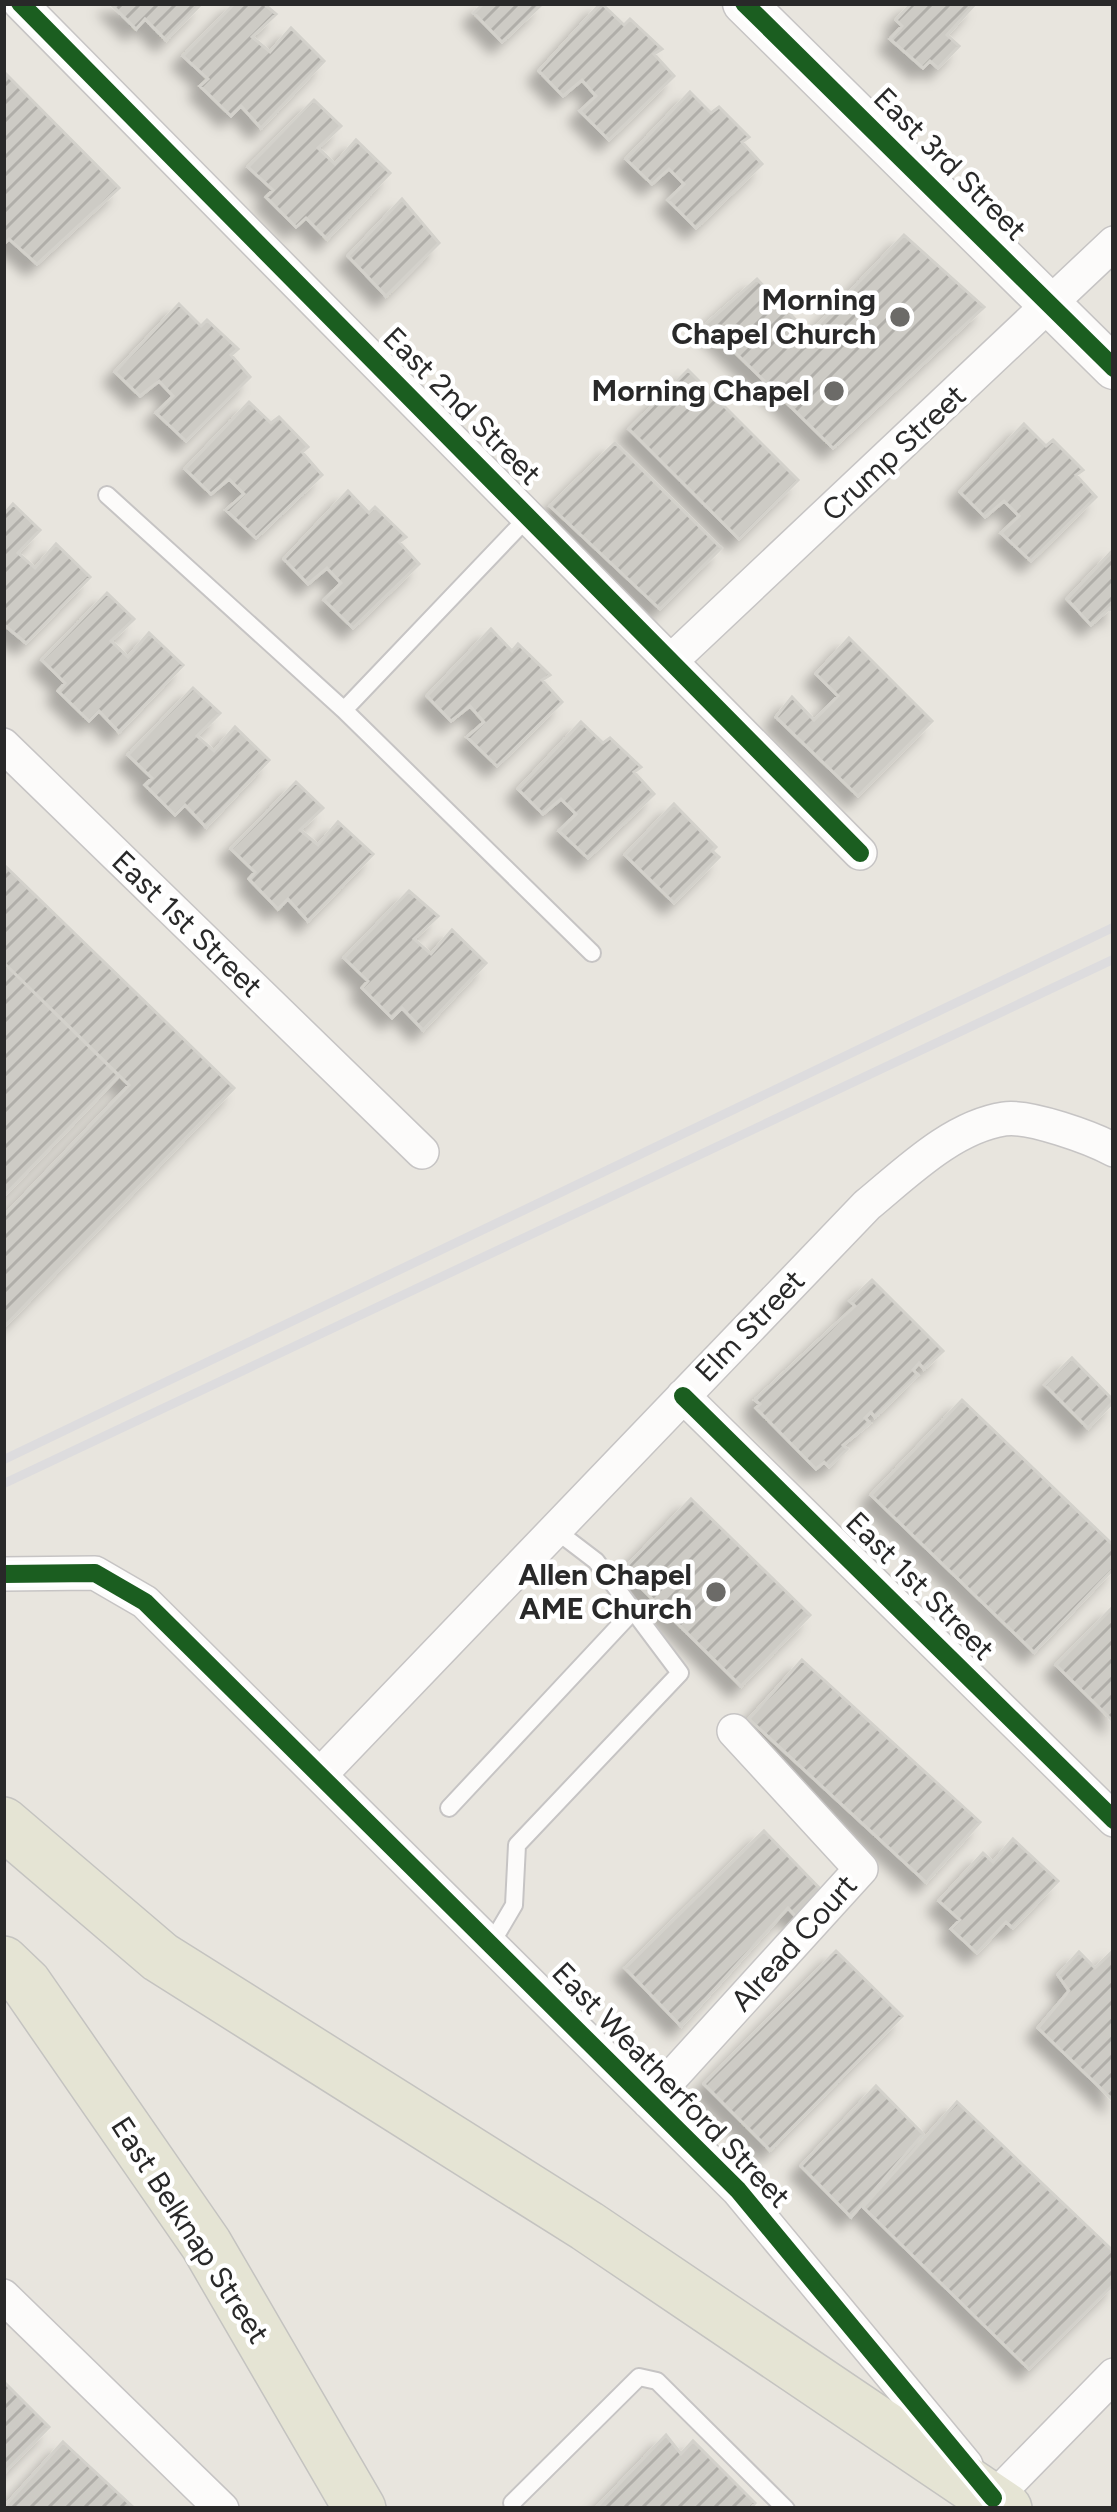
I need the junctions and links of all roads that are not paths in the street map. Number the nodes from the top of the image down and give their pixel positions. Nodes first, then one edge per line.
1 (20, 3) edge
2 (744, 3) edge
3 (1114, 243) edge
4 (1051, 305) junction
5 (1114, 368) edge
6 (106, 495) dead end
7 (529, 516) junction
8 (672, 660) junction
9 (344, 710) junction
10 (3, 745) edge
11 (860, 853) dead end
12 (592, 953) dead end
13 (1114, 1150) edge
14 (422, 1152) dead end
15 (683, 1396) junction
16 (558, 1532) junction
17 (3, 1574) edge
18 (633, 1611) junction
19 (734, 1731) dead end
20 (320, 1774) junction
21 (449, 1808) dead end
22 (1114, 1820) edge
23 (3, 1823) edge
24 (491, 1944) junction
25 (3, 1962) edge
26 (649, 2102) junction
27 (3, 2296) edge
28 (1114, 2374) edge
29 (512, 2503) dead end
30 (994, 2505) edge
31 (222, 2509) edge
32 (360, 2509) edge
33 (786, 2509) edge

1 - 7 street, East 2nd Street
2 - 4 street, East 3rd Street
3 - 4 street, Crump Street
4 - 5 street, East 3rd Street
4 - 8 street, Crump Street
6 - 9 lane
7 - 8 street, East 2nd Street
7 - 9 lane
8 - 11 street, East 2nd Street
9 - 12 lane
10 - 14 street, East 1st Street
13 - 15 street, Elm Street
15 - 16 street, Elm Street
15 - 22 street, East 1st Street
16 - 18 lane
16 - 20 street, Elm Street
17 - 20 street
18 - 21 lane
18 - 24 lane
19 - 26 street, Alread Court
20 - 24 street, East Weatherford Street
23 - 30 main road
24 - 26 street, East Weatherford Street
25 - 32 main road, East Belknap Street
26 - 30 street, East Weatherford Street
27 - 31 street
28 - 30 street
29 - 33 lane

